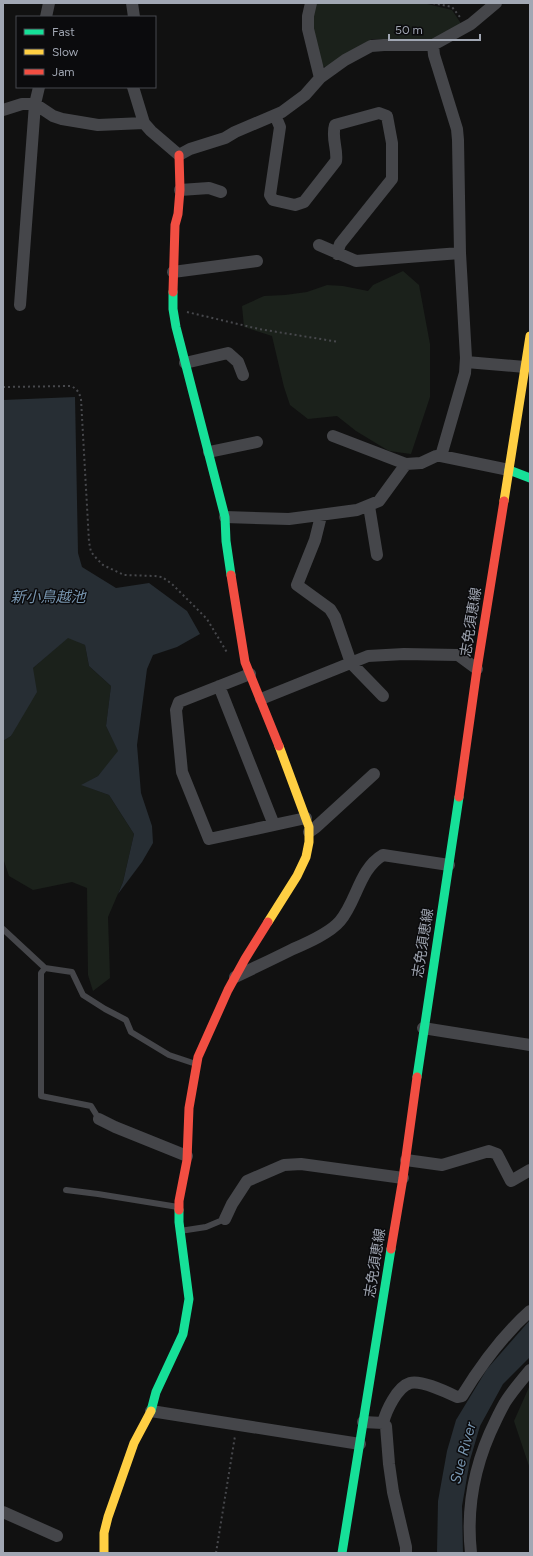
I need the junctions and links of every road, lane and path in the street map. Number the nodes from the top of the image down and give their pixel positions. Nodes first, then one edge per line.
1 (49, 3) edge
2 (132, 3) edge
3 (311, 3) edge
4 (433, 3) edge
5 (496, 3) edge
6 (46, 16) edge
7 (134, 16) edge
8 (467, 27) junction
9 (433, 45) junction
10 (320, 78) junction
11 (39, 88) edge
12 (133, 88) edge
13 (35, 104) junction
14 (3, 110) edge
15 (275, 115) junction
16 (144, 123) junction
17 (179, 155) junction
18 (180, 190) junction
19 (221, 192) dead end
20 (319, 245) dead end
21 (460, 253) junction
22 (337, 254) junction
23 (257, 261) dead end
24 (173, 272) junction
25 (20, 305) dead end
26 (173, 309) junction
27 (530, 336) edge
28 (339, 342) dead end
29 (466, 362) junction
30 (185, 363) junction
31 (525, 367) junction
32 (242, 375) dead end
33 (3, 387) edge
34 (333, 436) dead end
35 (257, 442) dead end
36 (209, 452) junction
37 (441, 456) junction
38 (406, 464) junction
39 (509, 470) junction
40 (530, 478) edge
41 (369, 506) junction
42 (321, 516) junction
43 (225, 517) junction
44 (377, 555) dead end
45 (245, 662) junction
46 (351, 663) junction
47 (478, 669) junction
48 (250, 674) junction
49 (219, 686) junction
50 (383, 696) dead end
51 (261, 699) junction
52 (374, 774) dead end
53 (306, 818) junction
54 (274, 825) junction
55 (309, 832) junction
56 (449, 865) junction
57 (3, 929) edge
58 (45, 968) junction
59 (235, 977) junction
60 (423, 1028) junction
61 (530, 1045) edge
62 (197, 1064) junction
63 (99, 1119) joint
64 (187, 1156) junction
65 (406, 1160) junction
66 (530, 1170) edge
67 (403, 1178) junction
68 (66, 1190) dead end
69 (179, 1208) junction
70 (225, 1219) joint
71 (180, 1231) junction
72 (530, 1311) edge
73 (530, 1370) edge
74 (151, 1411) junction
75 (363, 1422) junction
76 (383, 1423) junction
77 (236, 1425) junction
78 (360, 1444) junction
79 (3, 1512) edge
80 (57, 1536) dead end
81 (104, 1553) edge
82 (216, 1553) edge
83 (342, 1553) edge
84 (406, 1553) edge
85 (471, 1553) edge

1 - 6 street
2 - 7 street
3 - 10 street
4 - 8 path
5 - 8 street
8 - 9 street
9 - 10 street
9 - 21 street
10 - 15 street
11 - 13 street
12 - 16 street
13 - 14 street
13 - 16 street
13 - 25 street
15 - 17 street
15 - 22 street
16 - 17 street
17 - 18 street
18 - 19 street
18 - 24 street
20 - 22 street
21 - 22 street
21 - 29 street
23 - 24 street
24 - 26 street
26 - 28 path
26 - 30 street
27 - 31 street, 志免須恵線
29 - 31 street
29 - 37 street
30 - 32 street
30 - 36 street
31 - 39 street, 志免須恵線
33 - 45 path
34 - 38 street
35 - 36 street
36 - 43 street
37 - 38 street
37 - 39 street
38 - 41 street
39 - 40 street
39 - 47 street, 志免須恵線
41 - 42 street
41 - 44 street
42 - 43 street
42 - 46 street
43 - 45 street
45 - 48 street
46 - 47 street
46 - 50 street
46 - 51 street
47 - 56 street, 志免須恵線
48 - 49 street
48 - 51 street
49 - 54 street
49 - 54 street
51 - 53 street
52 - 55 street
53 - 54 street
53 - 55 street
55 - 59 street
56 - 59 street
56 - 60 street, 志免須恵線
57 - 58 lane
58 - 62 lane
58 - 63 lane
59 - 62 street
60 - 61 street
60 - 65 street, 志免須恵線
62 - 64 street
63 - 64 street
64 - 69 street
65 - 66 street
65 - 67 street, 志免須恵線
67 - 70 street
67 - 75 street, 志免須恵線
68 - 69 lane
69 - 71 street
70 - 71 lane
71 - 74 street
72 - 76 street
73 - 85 street
74 - 77 street
74 - 81 street
75 - 76 street
75 - 78 street, 志免須恵線
76 - 84 street
77 - 78 street
77 - 82 path
78 - 83 street, 志免須恵線
79 - 80 street

